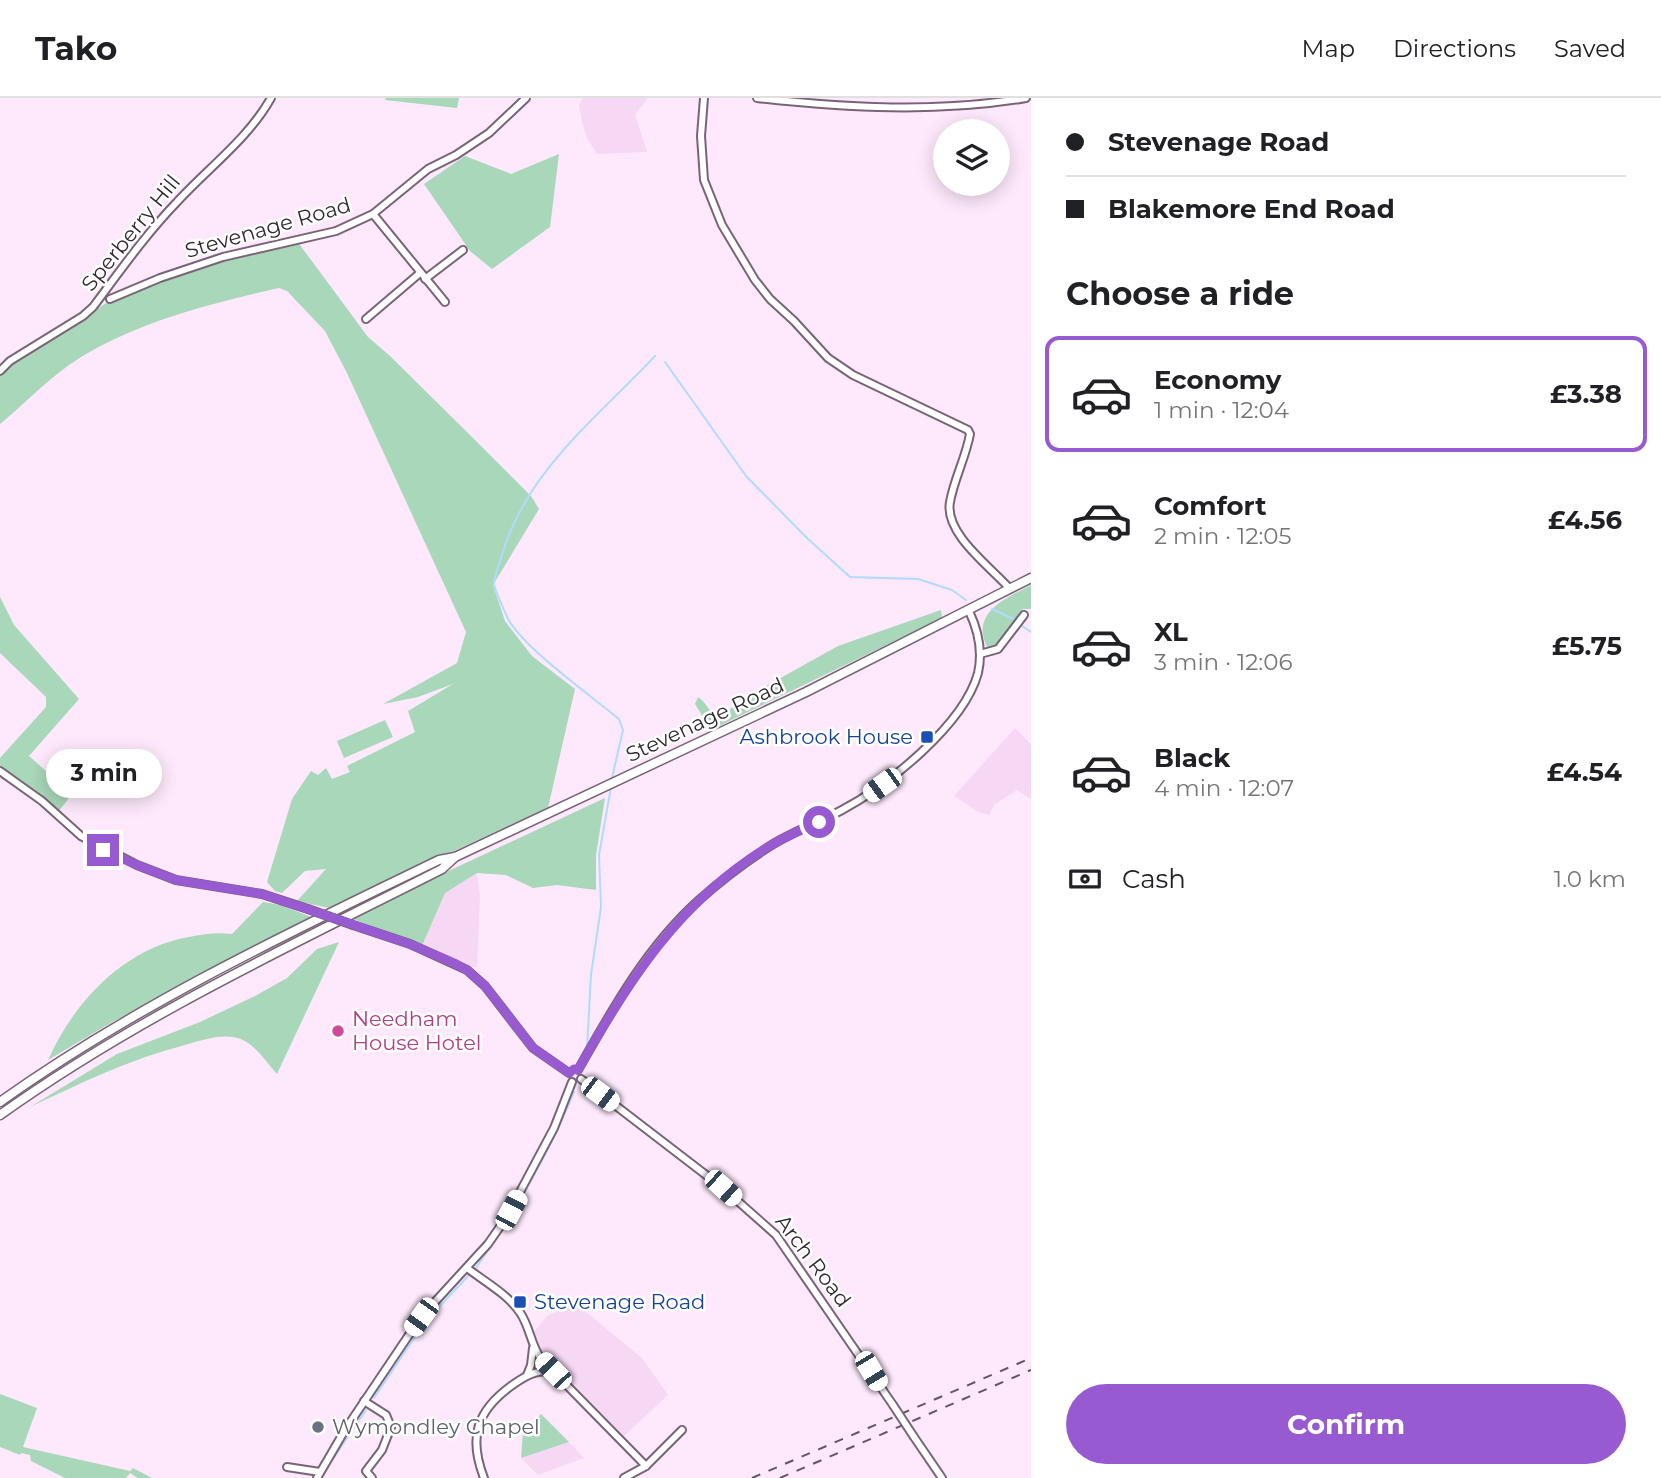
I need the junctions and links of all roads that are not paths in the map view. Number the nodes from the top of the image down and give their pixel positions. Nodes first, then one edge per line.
1 (271, 98) edge
2 (526, 98) edge
3 (704, 98) edge
4 (757, 98) edge
5 (1026, 98) edge
6 (373, 214) junction
7 (463, 250) dead end
8 (420, 273) junction
9 (425, 279) junction
10 (110, 299) dead end
11 (445, 302) dead end
12 (366, 319) dead end
13 (0, 370) edge
14 (1031, 578) edge
15 (1010, 589) junction
16 (969, 611) junction
17 (1024, 615) dead end
18 (980, 654) junction
19 (0, 771) edge
20 (455, 858) junction
21 (578, 1070) junction
22 (569, 1073) junction
23 (581, 1079) junction
24 (572, 1082) junction
25 (0, 1102) edge
26 (0, 1115) edge
27 (467, 1268) junction
28 (533, 1348) junction
29 (553, 1371) junction
30 (527, 1374) junction
31 (364, 1401) junction
32 (682, 1430) dead end
33 (646, 1466) junction
34 (287, 1467) dead end
35 (318, 1475) edge
36 (372, 1478) edge
37 (484, 1478) edge
38 (624, 1478) edge
39 (942, 1478) edge

1 - 13 street, Sperberry Hill
2 - 6 street, Stevenage Road
3 - 15 street
4 - 5 street
6 - 8 street
6 - 10 street, Stevenage Road
7 - 9 street
8 - 9 street
8 - 12 street
9 - 11 street
14 - 15 main road, Stevenage Road
15 - 16 main road, Stevenage Road
16 - 18 street
16 - 20 main road, Stevenage Road
17 - 18 street
18 - 21 street
19 - 22 street, bridge
20 - 25 main road
20 - 26 main road
21 - 22 street
21 - 23 street
22 - 24 street
23 - 24 street
23 - 39 street, Arch Road, bridge
24 - 27 street
27 - 28 street
27 - 31 street
28 - 29 street
28 - 30 street
29 - 30 street
29 - 33 street
30 - 37 street
31 - 35 street
31 - 36 street
32 - 33 street
33 - 38 street
34 - 35 street

